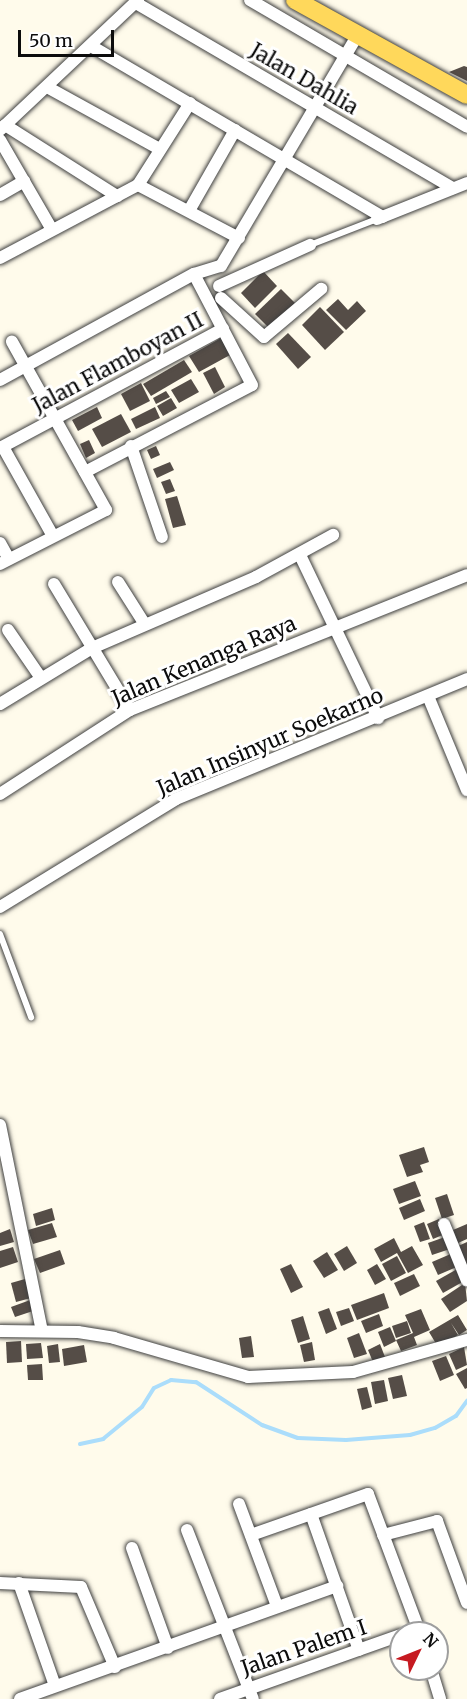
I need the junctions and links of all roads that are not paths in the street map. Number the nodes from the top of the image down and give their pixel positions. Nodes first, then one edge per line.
1 (250, 0) edge
2 (295, 0) edge
3 (137, 1) edge
4 (357, 36) junction
5 (91, 46) junction
6 (346, 57) junction
7 (47, 87) junction
8 (467, 95) edge
9 (190, 103) junction
10 (315, 108) junction
11 (3, 127) edge
12 (467, 127) edge
13 (236, 130) junction
14 (0, 140) edge
15 (160, 149) junction
16 (286, 160) junction
17 (24, 181) junction
18 (467, 183) edge
19 (138, 185) junction
20 (453, 188) junction
21 (0, 195) edge
22 (117, 196) junction
23 (190, 209) junction
24 (380, 218) junction
25 (51, 228) junction
26 (239, 238) junction
27 (310, 245) joint
28 (0, 258) edge
29 (215, 269) junction
30 (194, 274) junction
31 (321, 289) dead end
32 (220, 292) junction
33 (224, 329) junction
34 (12, 342) dead end
35 (26, 366) junction
36 (0, 380) edge
37 (54, 418) junction
38 (131, 446) junction
39 (1, 447) edge
40 (85, 472) junction
41 (53, 536) junction
42 (333, 536) dead end
43 (162, 537) dead end
44 (0, 543) edge
45 (300, 555) junction
46 (5, 561) edge
47 (467, 575) edge
48 (118, 582) dead end
49 (54, 584) dead end
50 (144, 623) junction
51 (335, 626) junction
52 (9, 630) dead end
53 (92, 648) junction
54 (41, 678) junction
55 (467, 679) edge
56 (428, 696) junction
57 (0, 704) edge
58 (130, 710) junction
59 (378, 718) junction
60 (467, 790) edge
61 (0, 794) edge
62 (0, 907) edge
63 (0, 934) edge
64 (32, 1017) dead end
65 (0, 1125) edge
66 (3, 1144) edge
67 (444, 1224) dead end
68 (467, 1281) edge
69 (0, 1331) edge
70 (42, 1331) junction
71 (467, 1340) edge
72 (239, 1504) dead end
73 (311, 1514) junction
74 (187, 1530) dead end
75 (383, 1534) junction
76 (251, 1535) junction
77 (132, 1548) dead end
78 (0, 1583) edge
79 (20, 1583) junction
80 (337, 1586) junction
81 (467, 1603) edge
82 (277, 1606) junction
83 (411, 1621) edge
84 (224, 1627) junction
85 (389, 1639) edge
86 (168, 1648) junction
87 (360, 1650) junction
88 (115, 1667) junction
89 (435, 1681) edge
90 (55, 1686) junction
91 (251, 1693) edge
92 (20, 1699) edge
93 (220, 1699) edge
94 (440, 1699) edge

1 - 6 street
2 - 4 main road
3 - 5 street
3 - 10 street, Jalan Dahlia
4 - 6 street
4 - 8 main road
5 - 7 street
5 - 9 street
6 - 10 street
6 - 12 street
7 - 11 street
7 - 15 street
9 - 13 street
9 - 15 street
10 - 16 street
10 - 20 street, Jalan Dahlia
11 - 22 street
13 - 16 street
13 - 23 street
14 - 17 street
15 - 19 street
16 - 24 street
16 - 26 street
17 - 21 street
17 - 25 street
18 - 20 street
19 - 22 street
19 - 23 street
20 - 24 street
22 - 25 street
23 - 26 street
24 - 27 lane
25 - 28 street
26 - 29 street
27 - 32 street
29 - 30 street
29 - 32 street
30 - 33 street
30 - 35 street
31 - 32 street
32 - 33 street
33 - 37 street, Jalan Flamboyan II
33 - 38 street
34 - 35 street
35 - 36 street
35 - 37 street
37 - 39 street, Jalan Flamboyan II
37 - 40 street
38 - 40 street
38 - 43 street
39 - 41 street
40 - 41 street
41 - 46 street
42 - 45 street
44 - 46 street
45 - 50 street
45 - 51 street
47 - 51 street, Jalan Kenanga Raya
48 - 50 street
49 - 53 street
50 - 53 street
51 - 58 street, Jalan Kenanga Raya
51 - 59 street
52 - 54 street
53 - 54 street
53 - 58 street
54 - 57 street
55 - 56 street, Jalan Insinyur Soekarno
56 - 59 street, Jalan Insinyur Soekarno
56 - 60 street
58 - 61 street, Jalan Kenanga Raya
59 - 62 street, Jalan Insinyur Soekarno
63 - 64 lane
65 - 66 street
66 - 70 street
67 - 68 street
69 - 70 street
70 - 71 street
72 - 76 street
73 - 75 street
73 - 76 street
73 - 80 street
74 - 84 street
75 - 81 street
75 - 83 street
76 - 82 street
77 - 86 street
78 - 79 street
79 - 88 street
79 - 90 street
80 - 82 street
80 - 87 street
82 - 84 street
84 - 86 street
84 - 91 street
85 - 87 street, Jalan Palem I
86 - 88 street
87 - 91 street, Jalan Palem I
88 - 90 street
89 - 94 street
90 - 92 street
91 - 93 street, Jalan Palem I

